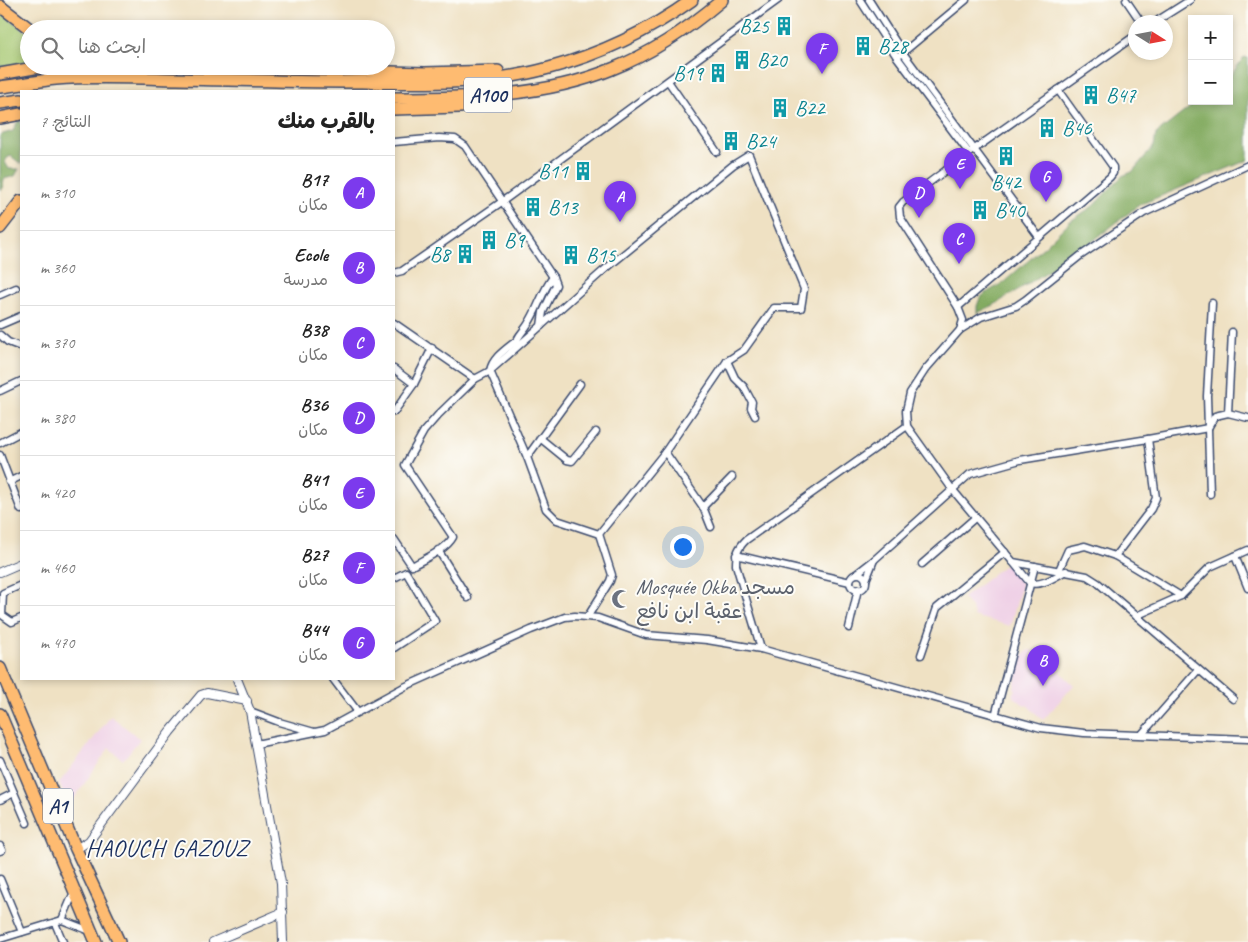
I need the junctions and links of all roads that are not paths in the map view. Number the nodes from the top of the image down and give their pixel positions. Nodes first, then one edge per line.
1 (692, 0) edge
2 (722, 0) edge
3 (778, 0) edge
4 (860, 0) edge
5 (868, 0) edge
6 (966, 0) edge
7 (1126, 0) edge
8 (1190, 0) edge
9 (0, 6) edge
10 (1136, 15) edge
11 (1166, 15) edge
12 (20, 21) edge
13 (1128, 41) edge
14 (900, 55) junction
15 (550, 68) junction
16 (20, 70) edge
17 (395, 72) edge
18 (0, 74) edge
19 (581, 80) junction
20 (668, 80) junction
21 (0, 87) edge
22 (1058, 90) junction
23 (395, 98) edge
24 (20, 100) edge
25 (0, 103) edge
26 (395, 110) edge
27 (20, 114) edge
28 (0, 118) edge
29 (395, 142) edge
30 (972, 151) junction
31 (717, 152) dead end
32 (1248, 165) edge
33 (503, 201) junction
34 (20, 202) edge
35 (0, 228) edge
36 (1040, 237) junction
37 (395, 272) edge
38 (553, 277) junction
39 (16, 288) dead end
40 (0, 295) edge
41 (1212, 303) dead end
42 (958, 307) junction
43 (20, 316) edge
44 (395, 323) edge
45 (0, 325) edge
46 (541, 326) junction
47 (960, 330) junction
48 (1232, 332) dead end
49 (0, 335) edge
50 (516, 341) junction
51 (20, 347) edge
52 (432, 348) junction
53 (516, 349) junction
54 (727, 361) junction
55 (395, 370) edge
56 (490, 371) junction
57 (475, 378) junction
58 (20, 381) edge
59 (414, 384) junction
60 (580, 384) dead end
61 (0, 391) edge
62 (395, 410) edge
63 (1228, 413) junction
64 (755, 416) dead end
65 (1248, 418) edge
66 (907, 426) junction
67 (1208, 428) junction
68 (596, 432) dead end
69 (20, 433) edge
70 (540, 438) junction
71 (1148, 440) junction
72 (0, 443) edge
73 (665, 452) junction
74 (0, 455) edge
75 (527, 457) junction
76 (20, 476) edge
77 (732, 477) dead end
78 (9, 482) junction
79 (952, 489) junction
80 (1210, 494) dead end
81 (703, 507) junction
82 (20, 508) edge
83 (976, 517) junction
84 (711, 527) dead end
85 (599, 534) junction
86 (395, 540) edge
87 (438, 550) junction
88 (1248, 550) edge
89 (1005, 552) junction
90 (736, 555) junction
91 (1115, 556) junction
92 (1235, 556) junction
93 (874, 560) junction
94 (1013, 562) junction
95 (20, 563) edge
96 (922, 564) dead end
97 (412, 566) junction
98 (1035, 566) junction
99 (1063, 571) junction
100 (0, 572) edge
101 (406, 572) junction
102 (855, 574) junction
103 (395, 578) edge
104 (866, 580) junction
105 (850, 582) junction
106 (1030, 583) junction
107 (20, 586) edge
108 (1248, 588) edge
109 (858, 589) junction
110 (1181, 596) junction
111 (468, 598) dead end
112 (588, 616) junction
113 (1136, 616) junction
114 (20, 618) edge
115 (849, 628) dead end
116 (395, 647) edge
117 (762, 649) junction
118 (921, 655) dead end
119 (0, 668) edge
120 (1198, 670) junction
121 (237, 680) edge
122 (335, 680) edge
123 (1233, 699) dead end
124 (246, 701) junction
125 (250, 711) junction
126 (358, 712) junction
127 (0, 714) edge
128 (995, 716) junction
129 (316, 732) junction
130 (1142, 734) junction
131 (1248, 739) edge
132 (256, 744) junction
133 (0, 760) edge
134 (14, 794) junction
135 (0, 800) edge
136 (27, 823) dead end
137 (0, 846) edge
138 (76, 849) junction
139 (0, 852) edge
140 (0, 879) edge
141 (74, 891) junction
142 (282, 912) junction
143 (58, 921) junction
144 (22, 932) junction
145 (94, 936) edge
146 (0, 939) edge
147 (63, 942) edge
148 (119, 942) edge
149 (213, 942) edge
150 (283, 942) edge

1 - 15 highway, A100 / A100
2 - 19 highway, A100 / A100
3 - 20 street
4 - 14 street
5 - 14 street
6 - 14 street
7 - 10 street
8 - 11 street
9 - 12 highway
13 - 22 street
14 - 30 street
15 - 17 highway
15 - 21 highway, A100 / A100
16 - 18 highway
19 - 23 highway, A100 / A100
19 - 26 highway
20 - 31 street
20 - 33 street
22 - 30 street
22 - 36 street
24 - 25 highway
27 - 28 highway
29 - 33 street
30 - 36 street
30 - 42 street
32 - 47 street
33 - 37 street
33 - 38 street
34 - 35 highway
36 - 42 street
38 - 46 street
38 - 50 street
39 - 40 street
41 - 67 street
42 - 47 street
43 - 45 street
44 - 52 street
46 - 53 street
46 - 54 street
47 - 66 street
48 - 63 street
49 - 51 street
50 - 53 street
50 - 56 street
52 - 57 street
52 - 59 street
53 - 56 street
54 - 64 street
54 - 73 street
55 - 59 street
56 - 57 street
56 - 75 street
57 - 87 street
58 - 61 street
59 - 62 street
60 - 70 street
63 - 65 street
63 - 67 street
66 - 79 street
66 - 90 street
67 - 71 street
67 - 80 street
68 - 70 street
69 - 72 street
70 - 75 street
71 - 79 street
71 - 91 street
73 - 81 street
73 - 85 street
74 - 78 street
75 - 85 street
76 - 78 street
77 - 81 street
78 - 82 street
79 - 83 street
79 - 93 street
81 - 84 street
83 - 89 street
83 - 96 street
85 - 112 street
86 - 97 street
87 - 97 street
87 - 111 street
88 - 92 street
89 - 94 street
89 - 118 street
90 - 105 street
90 - 117 street
91 - 99 street
91 - 110 street
92 - 108 street
92 - 110 street
93 - 102 street
93 - 104 street
94 - 98 street
94 - 106 street
95 - 100 street
97 - 101 street
98 - 99 street
98 - 106 street
99 - 106 street
99 - 113 street
101 - 103 street
101 - 116 street
102 - 104 street
102 - 105 street
104 - 109 street
105 - 109 street
106 - 128 street
107 - 114 street
109 - 115 street
110 - 113 street
112 - 117 street
112 - 126 street
113 - 120 street
117 - 128 street
119 - 138 highway, A1
120 - 123 street
120 - 130 street
121 - 124 street
122 - 126 street
124 - 125 street
124 - 138 street
125 - 129 street
125 - 132 street
126 - 129 street
127 - 141 highway, A1
128 - 130 street
129 - 132 street
130 - 131 street
132 - 142 street
133 - 134 street
134 - 135 street
134 - 136 street
137 - 139 street
138 - 148 highway, A1
140 - 144 street
141 - 143 street
141 - 145 highway, A1
142 - 149 street
142 - 150 street
143 - 144 street
143 - 145 street
143 - 147 street
144 - 146 street

